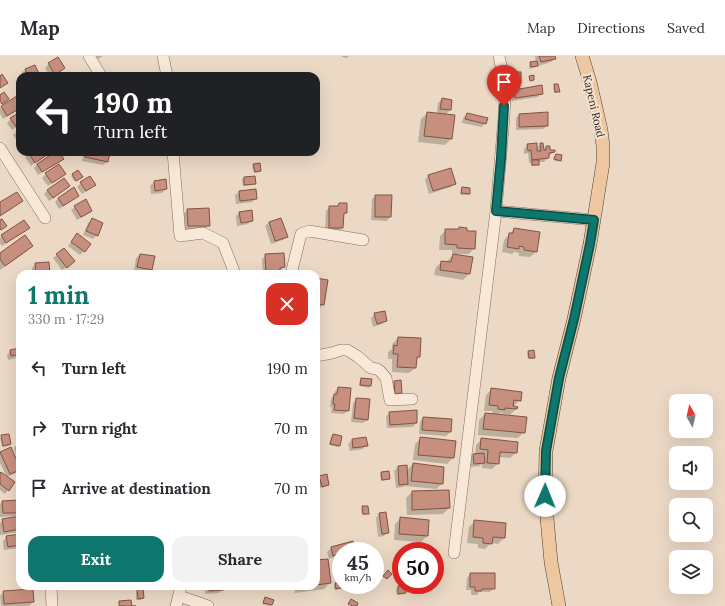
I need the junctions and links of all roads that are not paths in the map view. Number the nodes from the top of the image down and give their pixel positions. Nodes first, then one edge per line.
1 (89, 56) edge
2 (163, 56) edge
3 (499, 56) edge
4 (582, 56) edge
5 (99, 72) edge
6 (166, 72) edge
7 (0, 148) edge
8 (172, 156) edge
9 (496, 211) junction
10 (45, 218) dead end
11 (594, 220) junction
12 (363, 240) dead end
13 (233, 270) edge
14 (292, 270) edge
15 (320, 355) edge
16 (412, 400) dead end
17 (454, 553) dead end
18 (51, 590) edge
19 (178, 596) edge
20 (52, 606) edge
21 (208, 606) edge
22 (559, 606) edge

1 - 5 street
2 - 6 street
3 - 9 street
4 - 11 main road, Kapeni Road
7 - 10 street
8 - 13 street
9 - 11 street
9 - 17 street
11 - 22 main road, Kapeni Road
12 - 14 street
15 - 16 street
18 - 20 street
19 - 21 street

